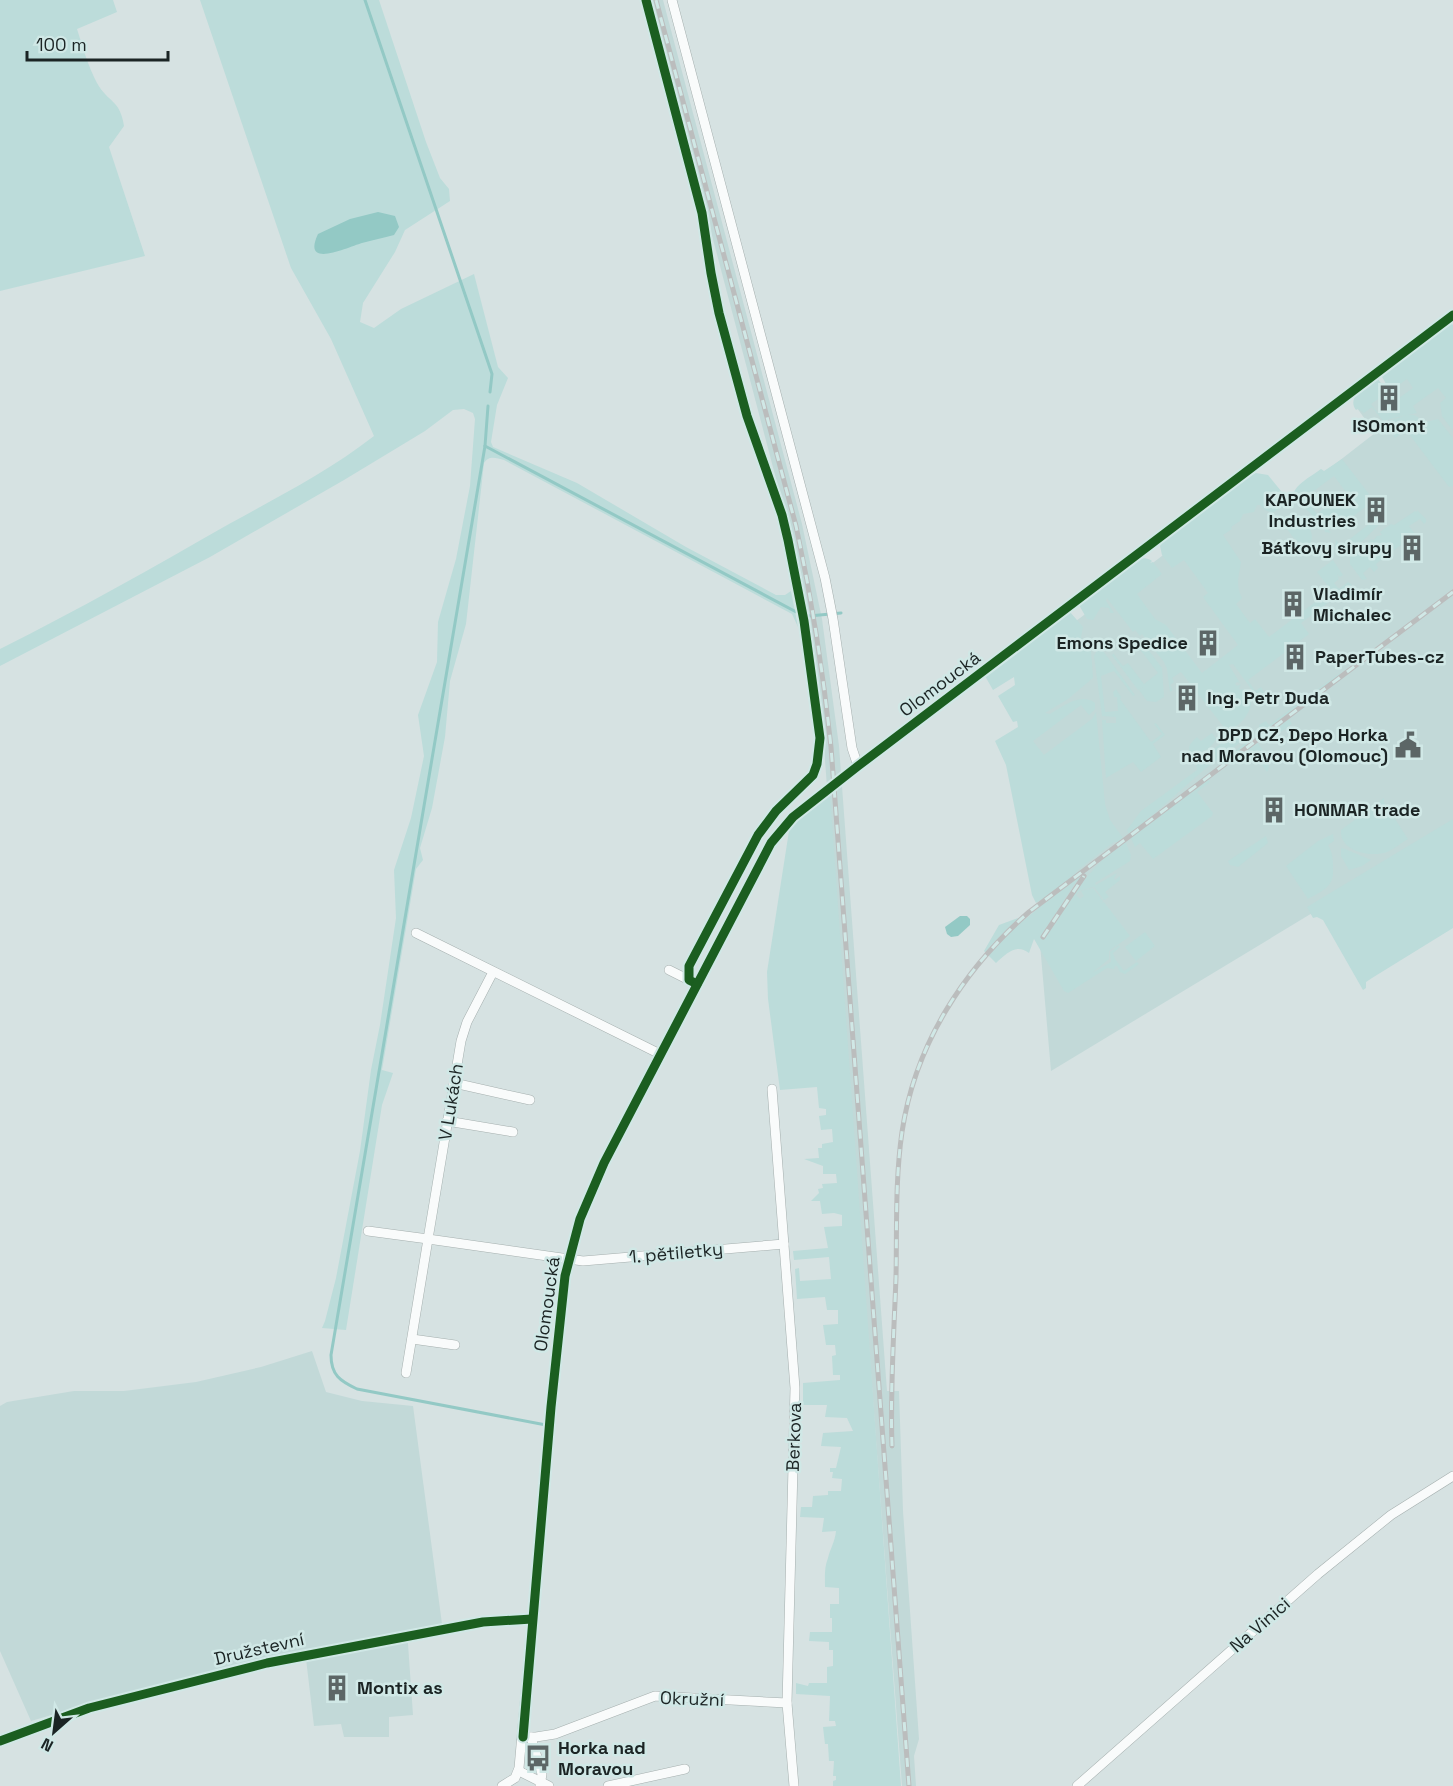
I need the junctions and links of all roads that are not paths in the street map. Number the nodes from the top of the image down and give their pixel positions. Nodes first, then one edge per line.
1 (672, 0) edge
2 (1453, 315) edge
3 (858, 766) junction
4 (416, 933) dead end
5 (669, 970) dead end
6 (493, 972) junction
7 (697, 984) junction
8 (660, 1054) junction
9 (454, 1083) junction
10 (771, 1089) dead end
11 (530, 1101) dead end
12 (447, 1121) junction
13 (513, 1132) dead end
14 (368, 1231) dead end
15 (428, 1239) junction
16 (784, 1244) junction
17 (569, 1260) junction
18 (412, 1339) junction
19 (455, 1345) dead end
20 (406, 1373) dead end
21 (1453, 1476) edge
22 (532, 1619) junction
23 (787, 1703) junction
24 (527, 1737) junction
25 (0, 1741) edge
26 (685, 1769) dead end
27 (519, 1771) junction
28 (506, 1785) edge
29 (543, 1785) edge
30 (608, 1786) edge
31 (794, 1786) edge
32 (1077, 1786) edge

1 - 3 street
2 - 3 street, Olomoucká
3 - 7 street, Olomoucká
4 - 6 street
5 - 7 street
6 - 8 street
6 - 9 street, V Lukách
7 - 8 street, Olomoucká
8 - 17 street, Olomoucká
9 - 11 street
9 - 12 street, V Lukách
10 - 16 street, Berkova
12 - 13 street
12 - 15 street, V Lukách
14 - 15 street
15 - 17 street
15 - 18 street, V Lukách
16 - 17 street, 1. pětiletky
16 - 23 street, Berkova
17 - 22 street, Olomoucká
18 - 19 street
18 - 20 street, V Lukách
21 - 32 street, Na Vinici
22 - 24 street, Olomoucká
22 - 25 street, Družstevní
23 - 24 street, Okružní
23 - 31 street, Berkova
24 - 27 street, Olomoucká
24 - 29 street
26 - 30 street
27 - 28 street
27 - 29 street

